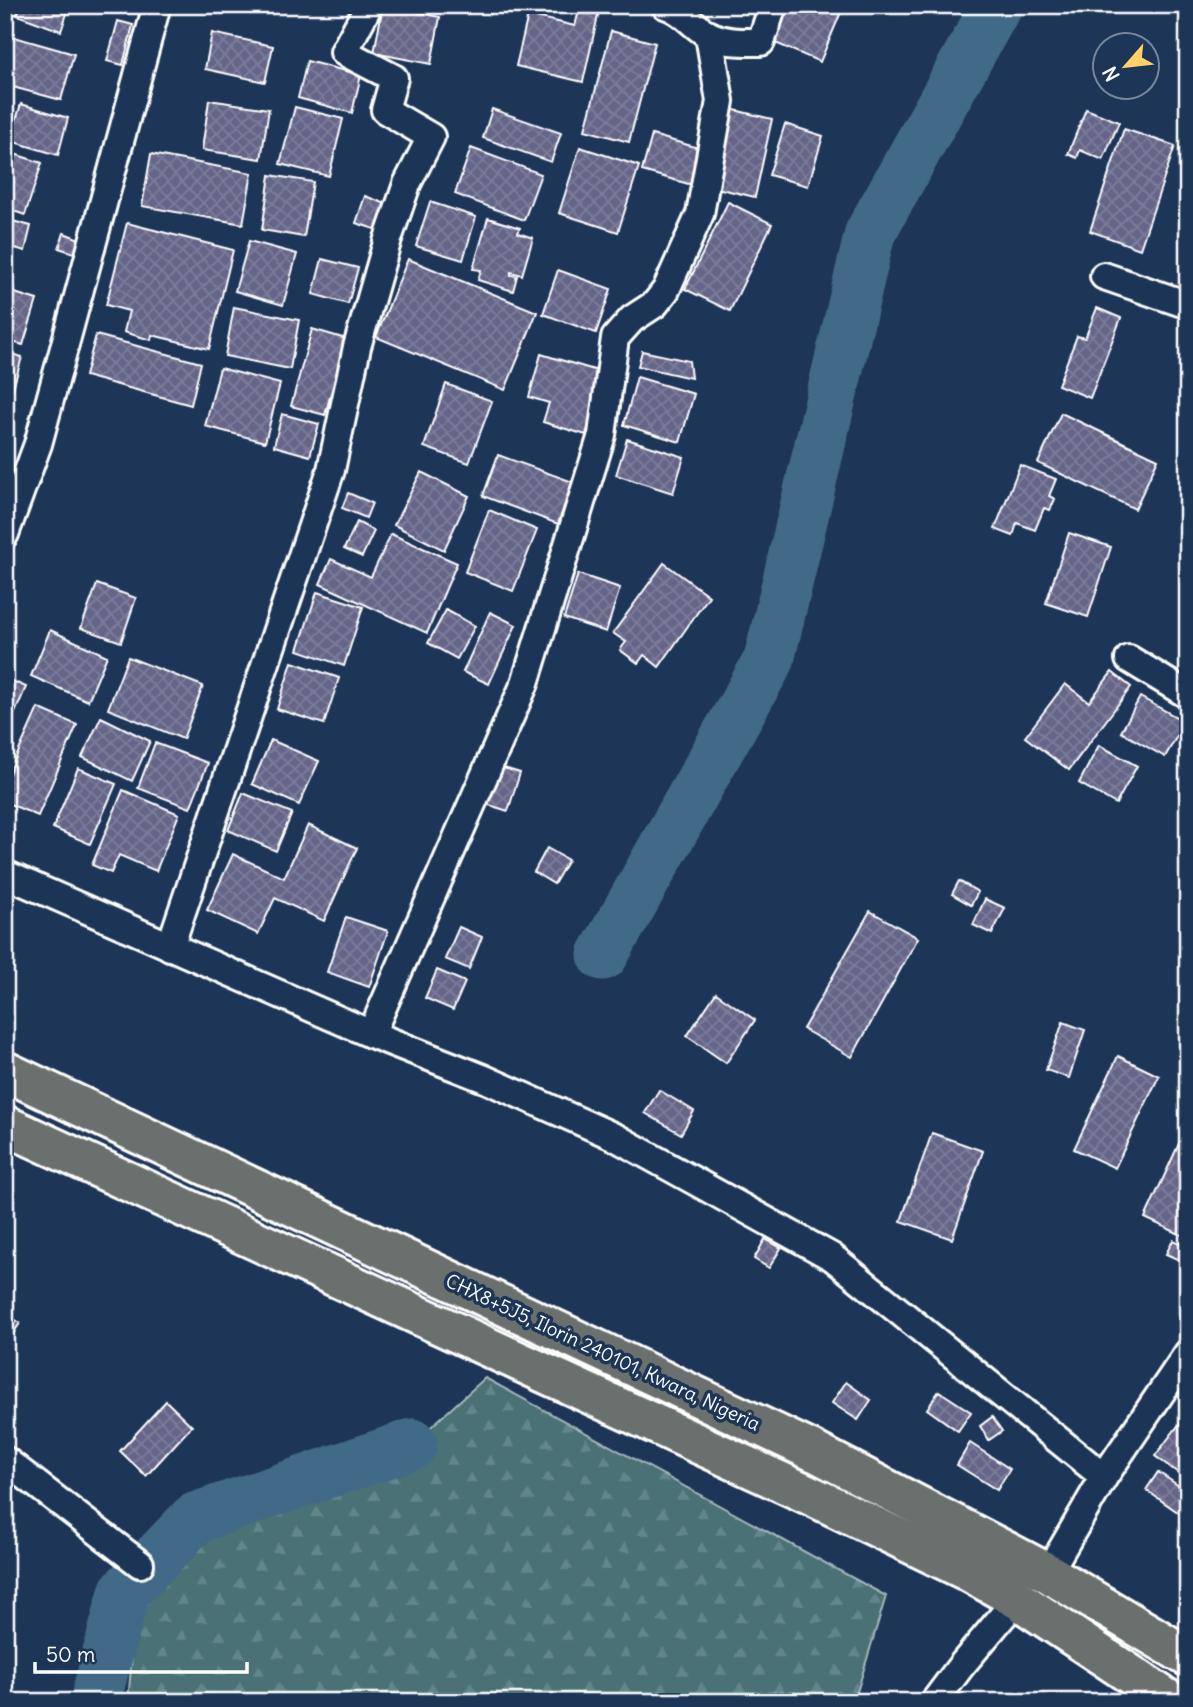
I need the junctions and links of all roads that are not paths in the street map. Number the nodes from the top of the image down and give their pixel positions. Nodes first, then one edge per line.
1 (157, 5) edge
2 (369, 5) edge
3 (665, 5) edge
4 (773, 5) edge
5 (709, 35) junction
6 (1104, 276) dead end
7 (1188, 305) edge
8 (5, 534) edge
9 (1129, 659) dead end
10 (1188, 695) edge
11 (5, 874) edge
12 (170, 947) junction
13 (371, 1034) junction
14 (5, 1072) edge
15 (5, 1125) edge
16 (1188, 1353) edge
17 (5, 1460) edge
18 (1104, 1477) junction
19 (140, 1564) dead end
20 (1048, 1573) junction
21 (1017, 1599) junction
22 (1188, 1657) edge
23 (934, 1702) edge
24 (1172, 1702) edge

1 - 8 street
2 - 12 street
3 - 5 street
4 - 5 street
5 - 13 street
6 - 7 street
9 - 10 street
11 - 12 street
12 - 13 street
13 - 18 street
14 - 20 main road, CHX8+5J5, Ilorin 240101, Kwara, Nigeria
15 - 21 main road
16 - 18 street
17 - 19 street
18 - 20 street
20 - 22 main road, CHX8+5J5, Ilorin 240101, Kwara, Nigeria
21 - 23 street
21 - 24 main road

